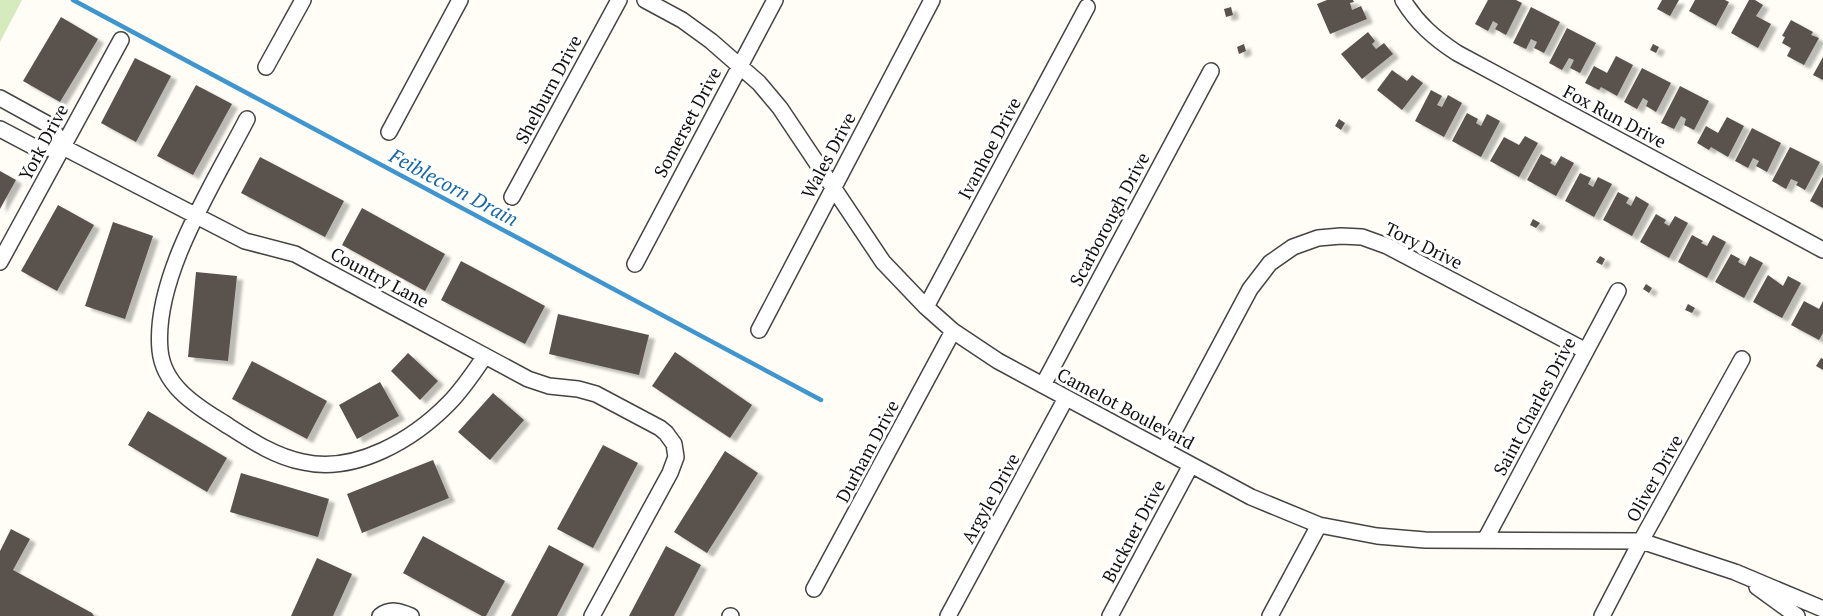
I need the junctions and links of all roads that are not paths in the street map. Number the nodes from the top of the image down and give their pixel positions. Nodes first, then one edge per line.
1 (303, 0) edge
2 (460, 0) edge
3 (619, 0) edge
4 (645, 0) edge
5 (775, 0) edge
6 (932, 0) edge
7 (1403, 0) edge
8 (1086, 7) dead end
9 (121, 40) dead end
10 (740, 66) junction
11 (266, 68) dead end
12 (1211, 71) dead end
13 (7, 102) edge
14 (247, 119) dead end
15 (0, 129) edge
16 (389, 132) dead end
17 (63, 147) junction
18 (832, 188) junction
19 (512, 197) dead end
20 (197, 216) junction
21 (1823, 250) edge
22 (0, 262) edge
23 (635, 264) dead end
24 (1618, 291) dead end
25 (926, 307) junction
26 (759, 330) dead end
27 (954, 331) junction
28 (1586, 351) junction
29 (485, 356) junction
30 (1742, 359) dead end
31 (1042, 385) junction
32 (1066, 398) junction
33 (1164, 450) junction
34 (1191, 465) junction
35 (1320, 525) junction
36 (1485, 540) junction
37 (1641, 541) junction
38 (1735, 572) junction
39 (814, 589) dead end
40 (1823, 609) edge
41 (380, 616) edge
42 (411, 616) edge
43 (592, 616) edge
44 (948, 616) edge
45 (1110, 616) edge
46 (1270, 616) edge
47 (1602, 616) edge
48 (1797, 616) edge

1 - 11 street
2 - 16 street
3 - 19 street, Shelburn Drive
4 - 10 street, Camelot Boulevard
5 - 10 street, Somerset Drive
6 - 18 street, Wales Drive
7 - 21 street, Fox Run Drive
8 - 25 street, Ivanhoe Drive
9 - 17 street, York Drive
10 - 18 street, Camelot Boulevard
10 - 23 street, Somerset Drive
12 - 31 street, Scarborough Drive
13 - 15 street, Country Lane
13 - 17 street, Country Lane
14 - 20 street
15 - 17 street, Country Lane
17 - 20 street, Country Lane
17 - 22 street, York Drive
18 - 25 street, Camelot Boulevard
18 - 26 street, Wales Drive
20 - 29 street, Country Lane
20 - 29 street
24 - 28 street, Saint Charles Drive
25 - 27 street, Camelot Boulevard
27 - 31 street, Camelot Boulevard
27 - 39 street, Durham Drive
28 - 33 street, Tory Drive
28 - 36 street, Saint Charles Drive
29 - 43 street, Country Lane
30 - 37 street, Oliver Drive
31 - 32 street, Camelot Boulevard
32 - 33 street, Camelot Boulevard
32 - 44 street, Argyle Drive
33 - 34 street, Camelot Boulevard
34 - 35 street, Camelot Boulevard
34 - 45 street, Buckner Drive
35 - 36 street, Camelot Boulevard
35 - 46 street
36 - 37 street, Camelot Boulevard
37 - 38 street, Camelot Boulevard
37 - 47 street, Oliver Drive
38 - 40 street, Camelot Boulevard
38 - 48 street, Camelot Boulevard
41 - 42 street

